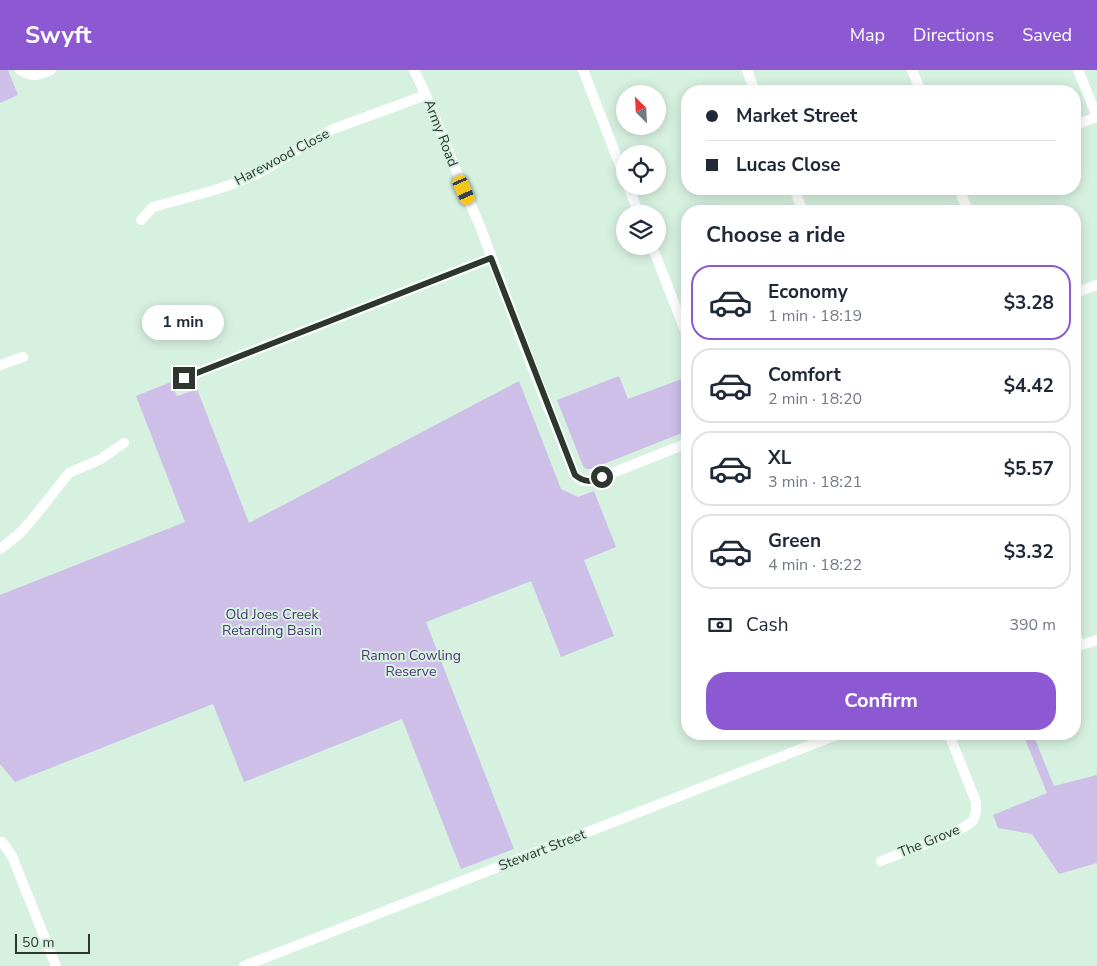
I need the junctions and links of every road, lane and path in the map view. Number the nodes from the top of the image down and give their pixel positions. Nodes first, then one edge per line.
1 (20, 70) edge
2 (51, 70) edge
3 (414, 70) edge
4 (583, 70) edge
5 (747, 70) edge
6 (912, 70) edge
7 (1078, 70) edge
8 (753, 85) edge
9 (918, 85) edge
10 (426, 95) junction
11 (1097, 117) edge
12 (1081, 123) edge
13 (616, 155) edge
14 (141, 220) dead end
15 (656, 255) edge
16 (491, 258) junction
17 (1097, 284) edge
18 (1081, 291) edge
19 (681, 320) edge
20 (23, 357) dead end
21 (0, 365) edge
22 (184, 378) dead end
23 (124, 442) dead end
24 (681, 446) edge
25 (0, 549) edge
26 (1097, 640) edge
27 (1081, 645) edge
28 (824, 740) edge
29 (951, 740) edge
30 (2, 842) dead end
31 (882, 861) dead end
32 (56, 966) edge
33 (244, 966) edge

1 - 2 street
3 - 10 street, Army Road
4 - 13 street
5 - 8 street
6 - 9 street
7 - 11 street
10 - 14 street, Harewood Close
10 - 16 street, Army Road
11 - 12 street
15 - 19 street
16 - 22 street
16 - 24 street, Army Road
17 - 18 street
20 - 21 street
23 - 25 street
26 - 27 street
28 - 33 street, Stewart Street
29 - 31 street, The Grove
30 - 32 street

